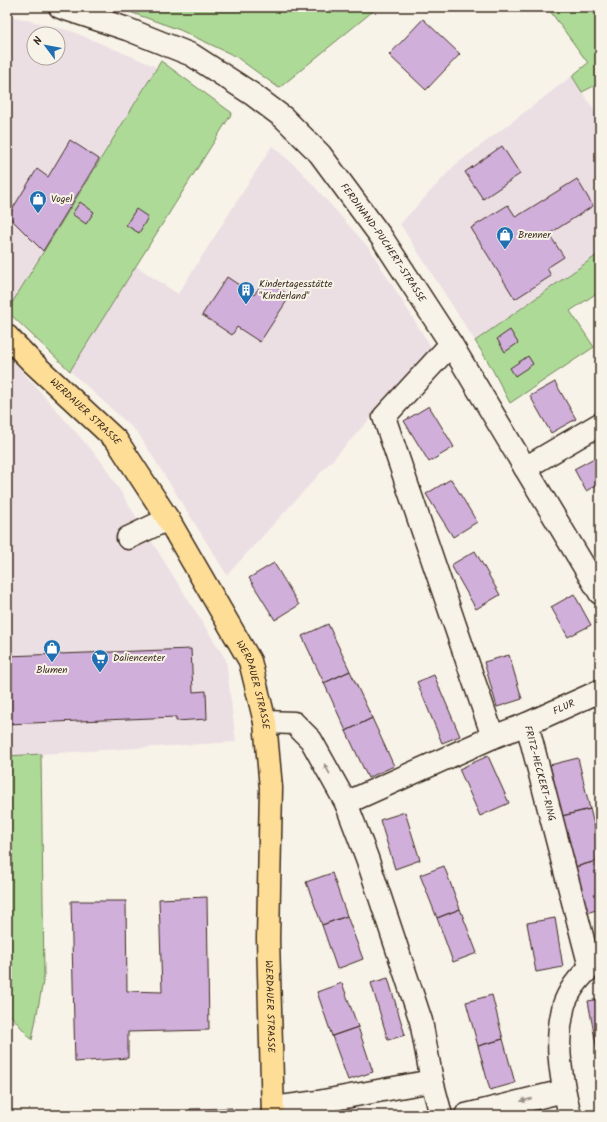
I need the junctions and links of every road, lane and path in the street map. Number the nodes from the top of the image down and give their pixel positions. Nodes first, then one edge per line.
1 (60, 7) edge
2 (7, 336) edge
3 (450, 344) junction
4 (600, 424) edge
5 (525, 468) junction
6 (168, 519) junction
7 (128, 538) dead end
8 (600, 593) edge
9 (600, 691) edge
10 (265, 722) junction
11 (527, 724) junction
12 (493, 737) junction
13 (346, 803) junction
14 (595, 963) edge
15 (432, 1081) junction
16 (564, 1091) junction
17 (320, 1108) edge
18 (273, 1112) edge
19 (441, 1115) edge
20 (466, 1115) edge
21 (570, 1115) edge

1 - 3 street, FERDINAND-PUCHERT-STRASSE
2 - 6 main road, WERDAUER STRASSE
3 - 5 street, FERDINAND-PUCHERT-STRASSE
3 - 12 street
4 - 5 street
5 - 8 street, FERDINAND-PUCHERT-STRASSE
6 - 7 street
6 - 10 main road, WERDAUER STRASSE
9 - 11 street, FLUR
13 -> 10 street
10 - 18 main road, WERDAUER STRASSE
11 - 12 street, FRITZ-HECKERT-RING
11 - 14 street, FRITZ-HECKERT-RING
12 - 13 street, FRITZ-HECKERT-RING
13 - 15 street
14 - 16 street, FRITZ-HECKERT-RING
15 - 17 street
15 - 19 street
16 -> 20 street
16 - 21 street, FRITZ-HECKERT-RING
17 - 18 street

